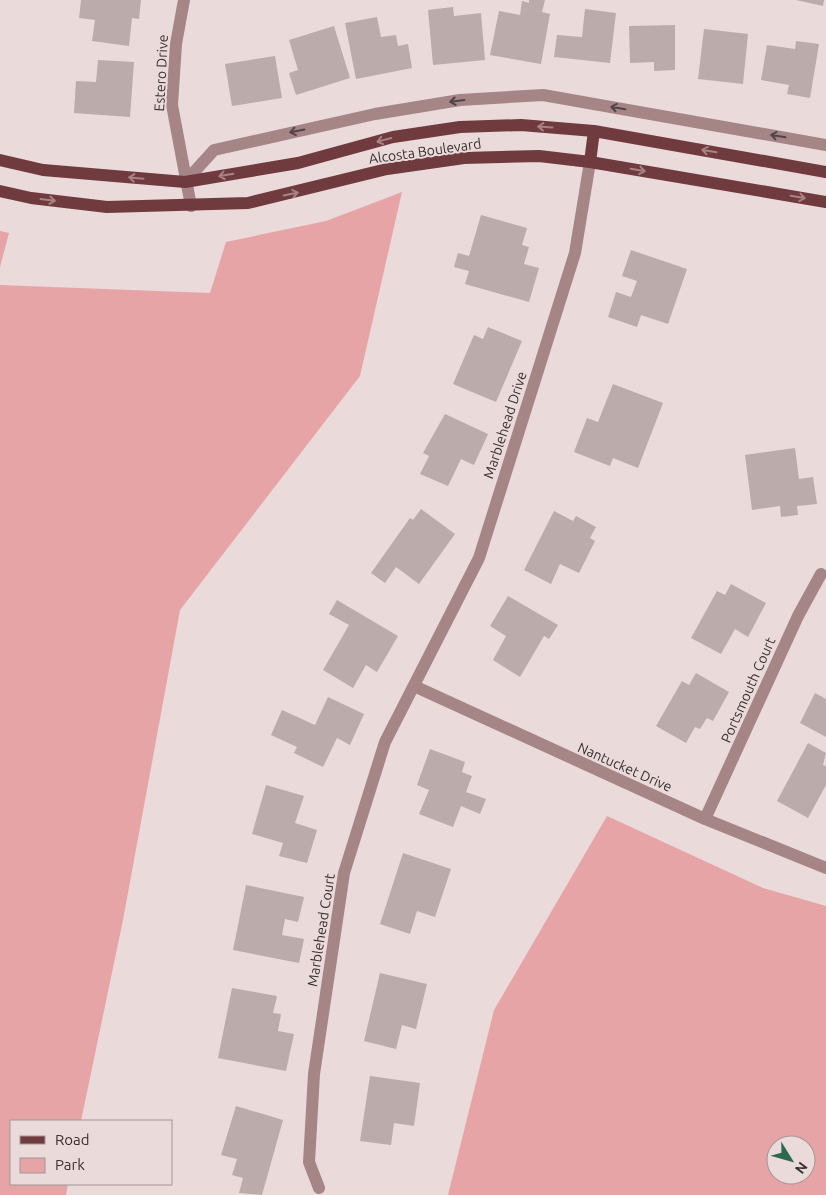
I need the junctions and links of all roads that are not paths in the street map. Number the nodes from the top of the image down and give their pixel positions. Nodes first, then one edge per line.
1 (184, 0) edge
2 (594, 131) junction
3 (826, 144) edge
4 (0, 160) edge
5 (590, 162) junction
6 (826, 172) edge
7 (185, 182) junction
8 (0, 191) edge
9 (826, 202) edge
10 (191, 206) junction
11 (821, 574) dead end
12 (414, 686) junction
13 (705, 819) junction
14 (826, 868) edge
15 (318, 1188) dead end

1 - 7 street, Estero Drive
2 - 5 main road
6 -> 2 main road, Alcosta Boulevard
2 -> 7 main road, Alcosta Boulevard
3 -> 7 street
7 -> 4 main road, Alcosta Boulevard
5 -> 9 main road, Alcosta Boulevard
10 -> 5 main road, Alcosta Boulevard
5 - 12 street, Marblehead Drive
7 - 10 street, Estero Drive
8 -> 10 main road, Alcosta Boulevard
11 - 13 street, Portsmouth Court
12 - 13 street, Nantucket Drive
12 - 15 street, Marblehead Court
13 - 14 street, Nantucket Drive

